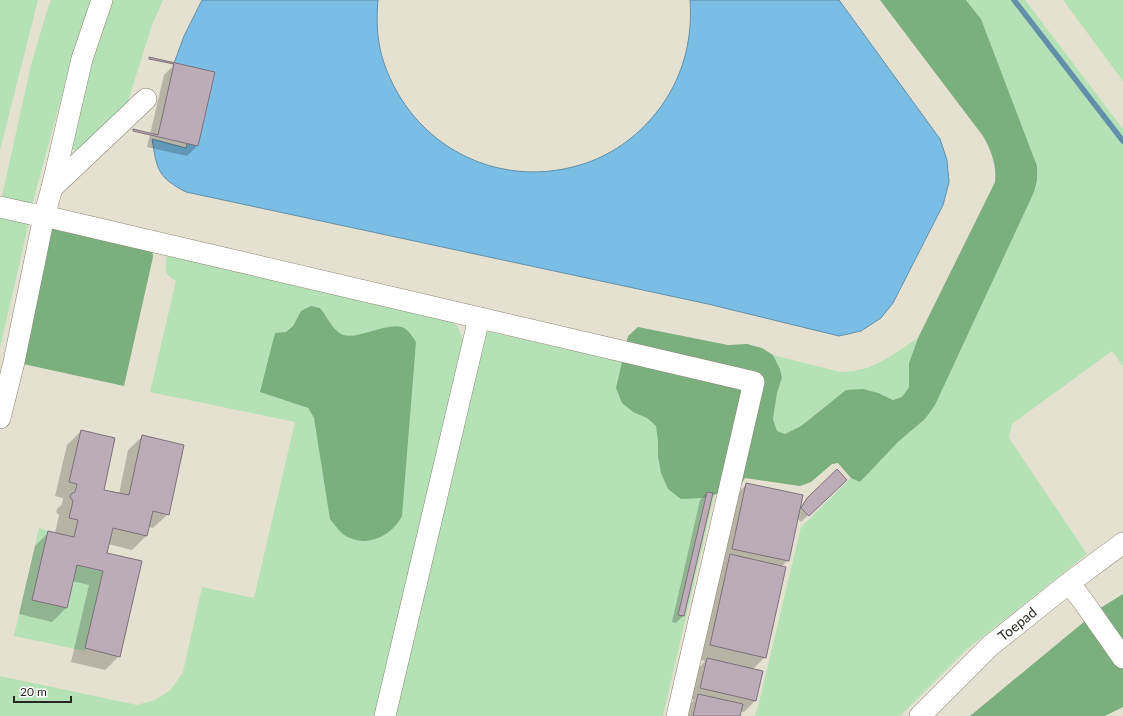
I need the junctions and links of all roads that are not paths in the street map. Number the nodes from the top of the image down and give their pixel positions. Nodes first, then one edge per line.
1 (102, 0) edge
2 (146, 99) dead end
3 (52, 188) junction
4 (0, 207) edge
5 (44, 216) junction
6 (479, 318) junction
7 (0, 418) edge
8 (1123, 543) edge
9 (1069, 583) junction
10 (1123, 658) edge
11 (385, 716) edge
12 (678, 716) edge
13 (920, 716) edge

1 - 3 street
2 - 3 street
3 - 5 street
4 - 5 street
5 - 6 street
5 - 7 street
6 - 11 street
6 - 12 street
8 - 9 street, Toepad
9 - 10 street
9 - 13 street, Toepad

